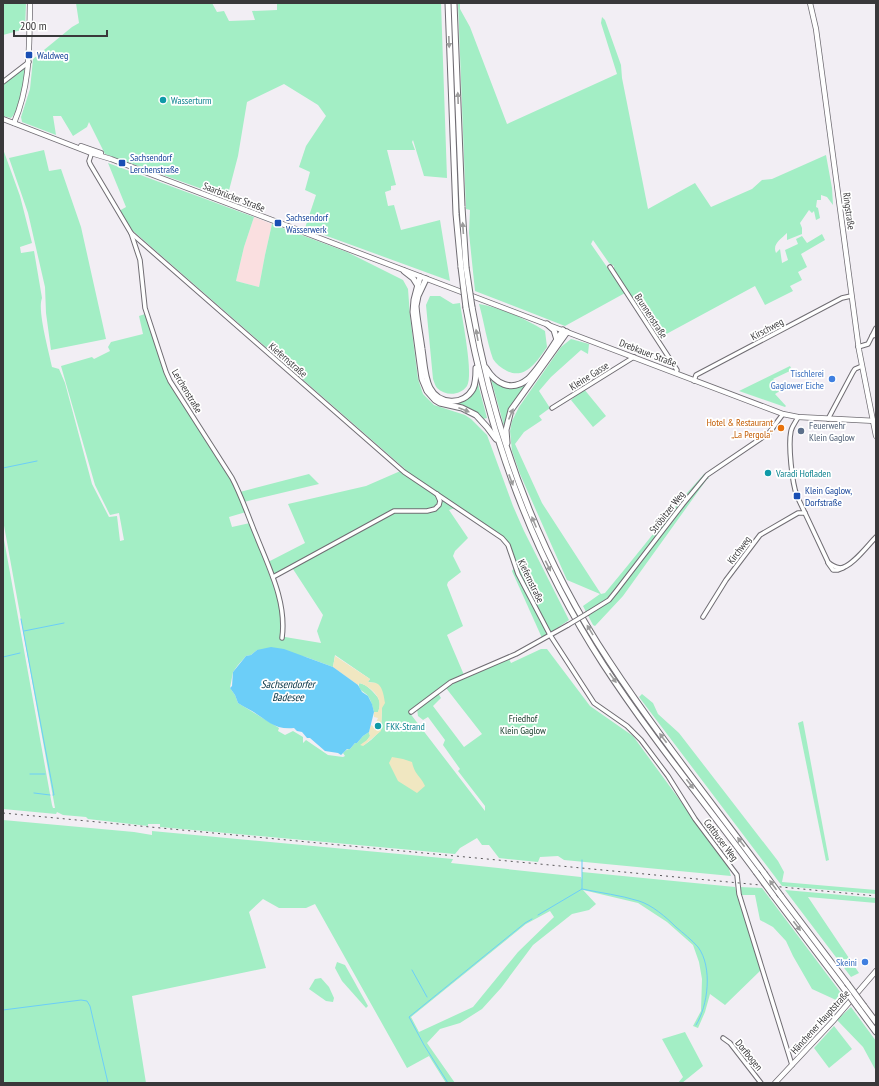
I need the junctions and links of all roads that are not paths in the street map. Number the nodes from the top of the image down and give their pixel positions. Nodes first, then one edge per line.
1 (30, 3) edge
2 (448, 3) edge
3 (454, 3) edge
4 (810, 3) edge
5 (29, 62) junction
6 (3, 82) edge
7 (3, 119) edge
8 (14, 123) junction
9 (92, 152) junction
10 (131, 233) junction
11 (464, 267) junction
12 (610, 267) dead end
13 (404, 271) junction
14 (420, 277) junction
15 (426, 279) junction
16 (418, 286) junction
17 (464, 292) joint
18 (851, 296) junction
19 (469, 308) junction
20 (547, 324) junction
21 (876, 328) edge
22 (565, 331) junction
23 (874, 335) edge
24 (556, 340) junction
25 (858, 347) junction
26 (634, 357) junction
27 (476, 359) junction
28 (483, 364) junction
29 (862, 366) junction
30 (676, 373) junction
31 (694, 380) junction
32 (552, 408) dead end
33 (784, 414) junction
34 (798, 417) junction
35 (828, 419) junction
36 (875, 421) edge
37 (876, 436) edge
38 (499, 443) junction
39 (508, 452) junction
40 (437, 494) junction
41 (799, 500) junction
42 (805, 513) junction
43 (798, 514) junction
44 (876, 537) edge
45 (272, 577) junction
46 (703, 617) dead end
47 (550, 635) junction
48 (282, 638) dead end
49 (594, 703) joint
50 (411, 712) dead end
51 (876, 971) edge
52 (876, 1022) edge
53 (876, 1032) edge
54 (723, 1038) dead end
55 (792, 1065) junction
56 (761, 1083) edge
57 (775, 1083) edge

1 - 5 main road
2 -> 11 highway
11 -> 3 highway
4 - 18 main road, Ringstraße
5 - 6 street
5 - 8 main road
7 - 8 main road, Saarbrücker Straße
8 - 9 main road, Saarbrücker Straße
9 - 10 street, Lerchenstraße
9 - 13 main road, Saarbrücker Straße
10 - 40 street, Kiefernstraße
10 - 45 street, Lerchenstraße
11 - 19 highway, bridge
12 - 30 street, Brunnenstraße
13 - 14 main road, Saarbrücker Straße
13 - 16 highway
14 - 15 main road, Saarbrücker Straße
14 - 16 highway
15 - 17 main road, Saarbrücker Straße
15 - 27 highway
16 -> 38 highway
17 - 20 main road, Drebkauer Straße
18 - 25 main road, Ringstraße
18 - 31 street, Kirschweg
19 - 27 highway
28 -> 19 highway
20 - 22 main road, Drebkauer Straße
20 - 24 highway
21 - 23 street
22 - 24 highway
22 - 26 main road, Drebkauer Straße
39 -> 22 highway
23 - 25 street
24 - 28 highway
25 - 29 main road, Ringstraße
26 - 30 main road, Drebkauer Straße
26 - 32 street, Kleine Gasse
27 - 38 highway
28 - 39 highway
29 - 35 street
29 - 36 main road, Ringstraße
30 - 31 main road, Drebkauer Straße
31 - 33 main road, Drebkauer Straße
33 - 34 main road, Drebkauer Straße
33 - 47 street, Ströbitzer Weg, bridge
34 - 35 main road, Drebkauer Straße
34 - 41 street
35 - 36 main road, Drebkauer Straße
36 - 37 main road, Ringstraße
38 -> 53 highway, bridge
52 -> 39 highway, bridge
40 - 45 street
40 - 47 street, Kiefernstraße
41 - 42 street
41 - 43 street
42 - 43 street, Kirchweg
42 - 44 street
43 - 46 street, Kirchweg
45 - 48 street, Lerchenstraße
47 - 49 street, Kiefernstraße
47 - 50 street
49 - 55 street, Cottbuser Weg
51 - 55 main road, Hänchener Hauptstraße
54 - 56 street, Dorfbogen
55 - 57 main road, Hänchener Hauptstraße

